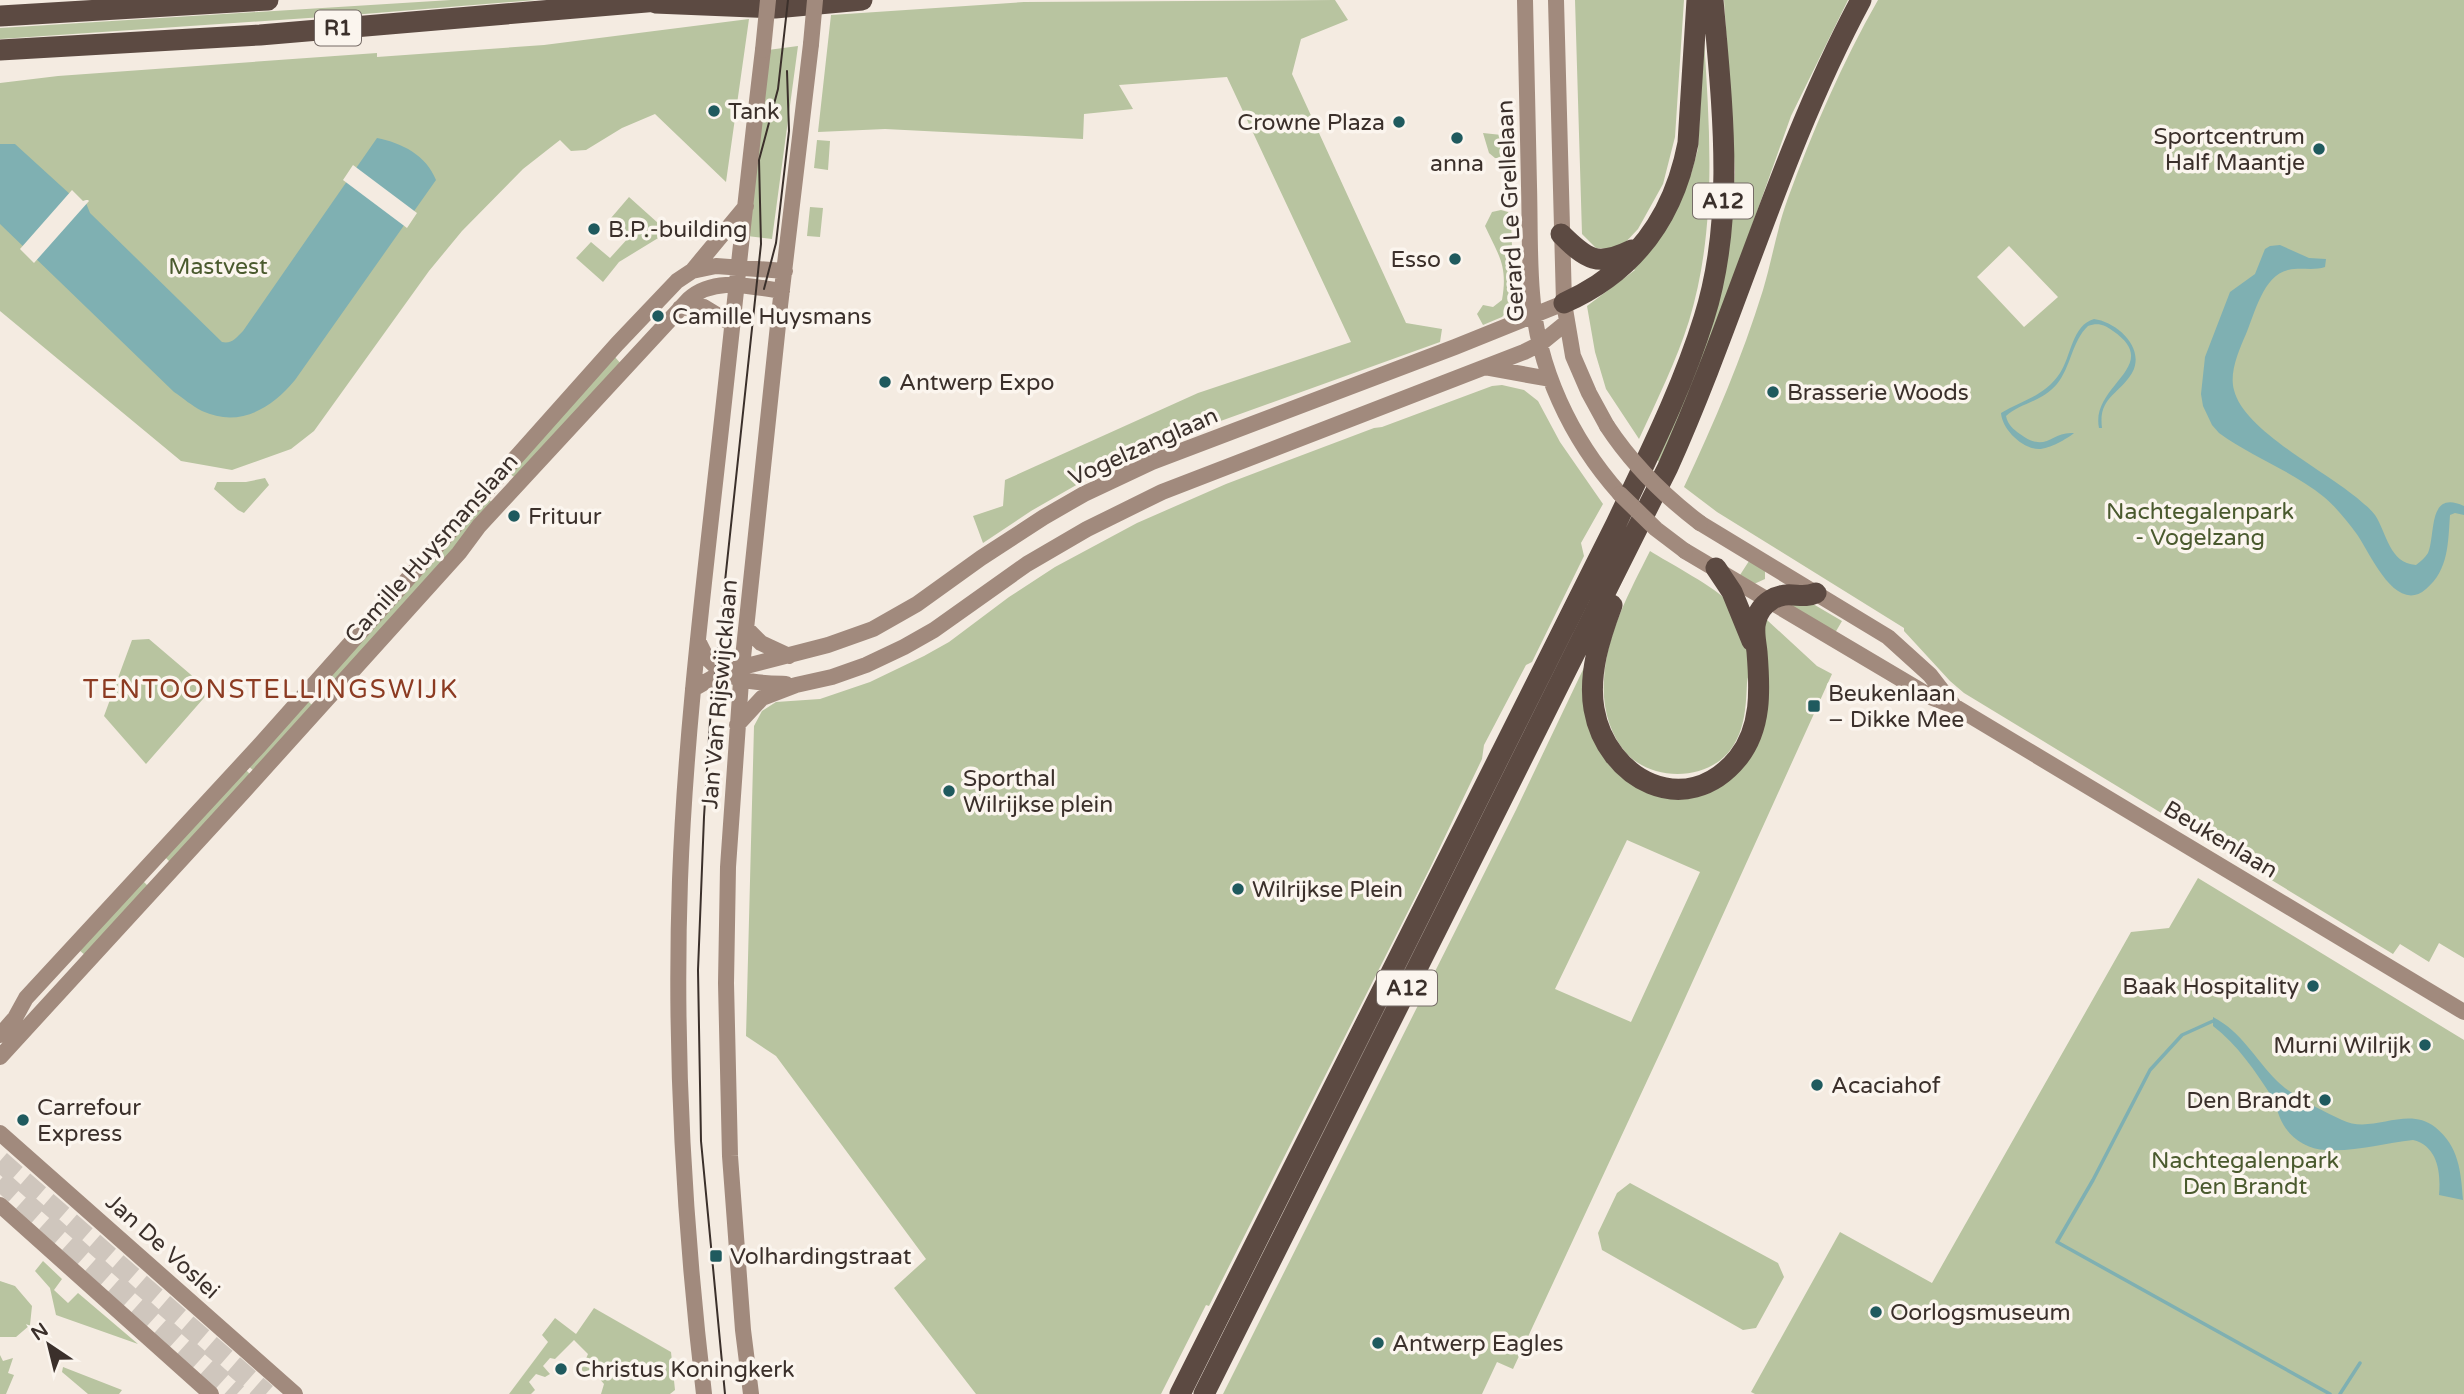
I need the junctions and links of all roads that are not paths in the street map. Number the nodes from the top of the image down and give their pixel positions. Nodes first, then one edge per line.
1 (268, 0) edge
2 (768, 0) edge
3 (815, 0) edge
4 (862, 0) edge
5 (1525, 0) edge
6 (1556, 0) edge
7 (1697, 0) edge
8 (1713, 0) edge
9 (1861, 0) edge
10 (660, 1) edge
11 (0, 16) edge
12 (27, 48) junction
13 (0, 50) edge
14 (0, 63) edge
15 (746, 206) junction
16 (1561, 234) junction
17 (1644, 244) junction
18 (739, 267) junction
19 (692, 271) junction
20 (785, 271) junction
21 (737, 285) junction
22 (782, 291) junction
23 (680, 308) junction
24 (1566, 313) junction
25 (1535, 316) junction
26 (732, 324) junction
27 (1539, 344) junction
28 (1487, 367) junction
29 (1550, 379) junction
30 (1716, 568) junction
31 (1611, 582) junction
32 (946, 583) junction
33 (1816, 593) junction
34 (1770, 601) junction
35 (965, 608) junction
36 (746, 628) junction
37 (698, 641) junction
38 (1852, 650) joint
39 (1757, 653) junction
40 (789, 656) junction
41 (723, 672) junction
42 (741, 673) junction
43 (796, 685) junction
44 (693, 689) junction
45 (1954, 706) junction
46 (737, 725) junction
47 (2464, 1012) edge
48 (0, 1035) edge
49 (0, 1057) edge
50 (0, 1133) edge
51 (0, 1205) edge
52 (211, 1394) edge
53 (295, 1394) edge
54 (704, 1394) edge
55 (751, 1394) edge
56 (1180, 1394) edge
57 (1204, 1394) edge

1 - 11 highway
2 - 15 street, Jan Van Rijswijcklaan, bridge
3 - 20 street, Jan Van Rijswijcklaan, bridge
4 - 10 highway
5 - 25 street, Gerard Le Grellelaan
6 - 16 street
7 - 17 highway
8 - 56 highway, A12
9 - 31 highway, A12
10 - 12 highway, R1
12 - 13 highway, R1
12 - 14 highway
15 - 18 street, Jan Van Rijswijcklaan
15 - 19 street, Camille Huysmanslaan
16 - 17 highway
16 - 24 street
17 - 24 highway
18 - 19 street
18 - 20 street
18 - 21 street, Jan Van Rijswijcklaan
19 - 48 street, Camille Huysmanslaan
20 - 22 street, Jan Van Rijswijcklaan
21 - 22 street, Camille Huysmanslaan
21 - 23 street, Camille Huysmanslaan
21 - 26 street, Jan Van Rijswijcklaan
22 - 36 street, Jan Van Rijswijcklaan
23 - 26 street
23 - 49 street, Camille Huysmanslaan
24 - 25 street, Vogelzanglaan
24 - 27 street, Vogelzanglaan
24 - 33 street, bridge
25 - 27 street, Gerard Le Grellelaan
25 - 32 street, Vogelzanglaan
26 - 37 street, Jan Van Rijswijcklaan
27 - 28 street, Vogelzanglaan
27 - 29 street, Gerard Le Grellelaan
28 - 29 street
28 - 35 street, Vogelzanglaan
29 - 30 street, Gerard Le Grellelaan, bridge
30 - 34 street, Gerard Le Grellelaan
30 - 39 highway
31 - 39 highway
31 - 57 highway, A12
32 - 35 street
32 - 40 street, Vogelzanglaan
33 - 34 highway
33 - 45 street, Beukenlaan
34 - 38 street, Gerard Le Grellelaan
34 - 39 highway
35 - 43 street, Vogelzanglaan
36 - 40 street
36 - 42 street, Jan Van Rijswijcklaan
37 - 41 street
37 - 44 street, Jan Van Rijswijcklaan
38 - 45 street, Beukenlaan
40 - 42 street, Vogelzanglaan
41 - 42 street, Vogelzanglaan
41 - 44 street, Vogelzanglaan
42 - 43 street, Vogelzanglaan
42 - 46 street, Jan Van Rijswijcklaan
43 - 46 street, Vogelzanglaan
44 - 54 street, Jan Van Rijswijcklaan
45 - 47 street, Beukenlaan
46 - 55 street, Jan Van Rijswijcklaan
50 - 53 street, Jan De Voslei
51 - 52 street

